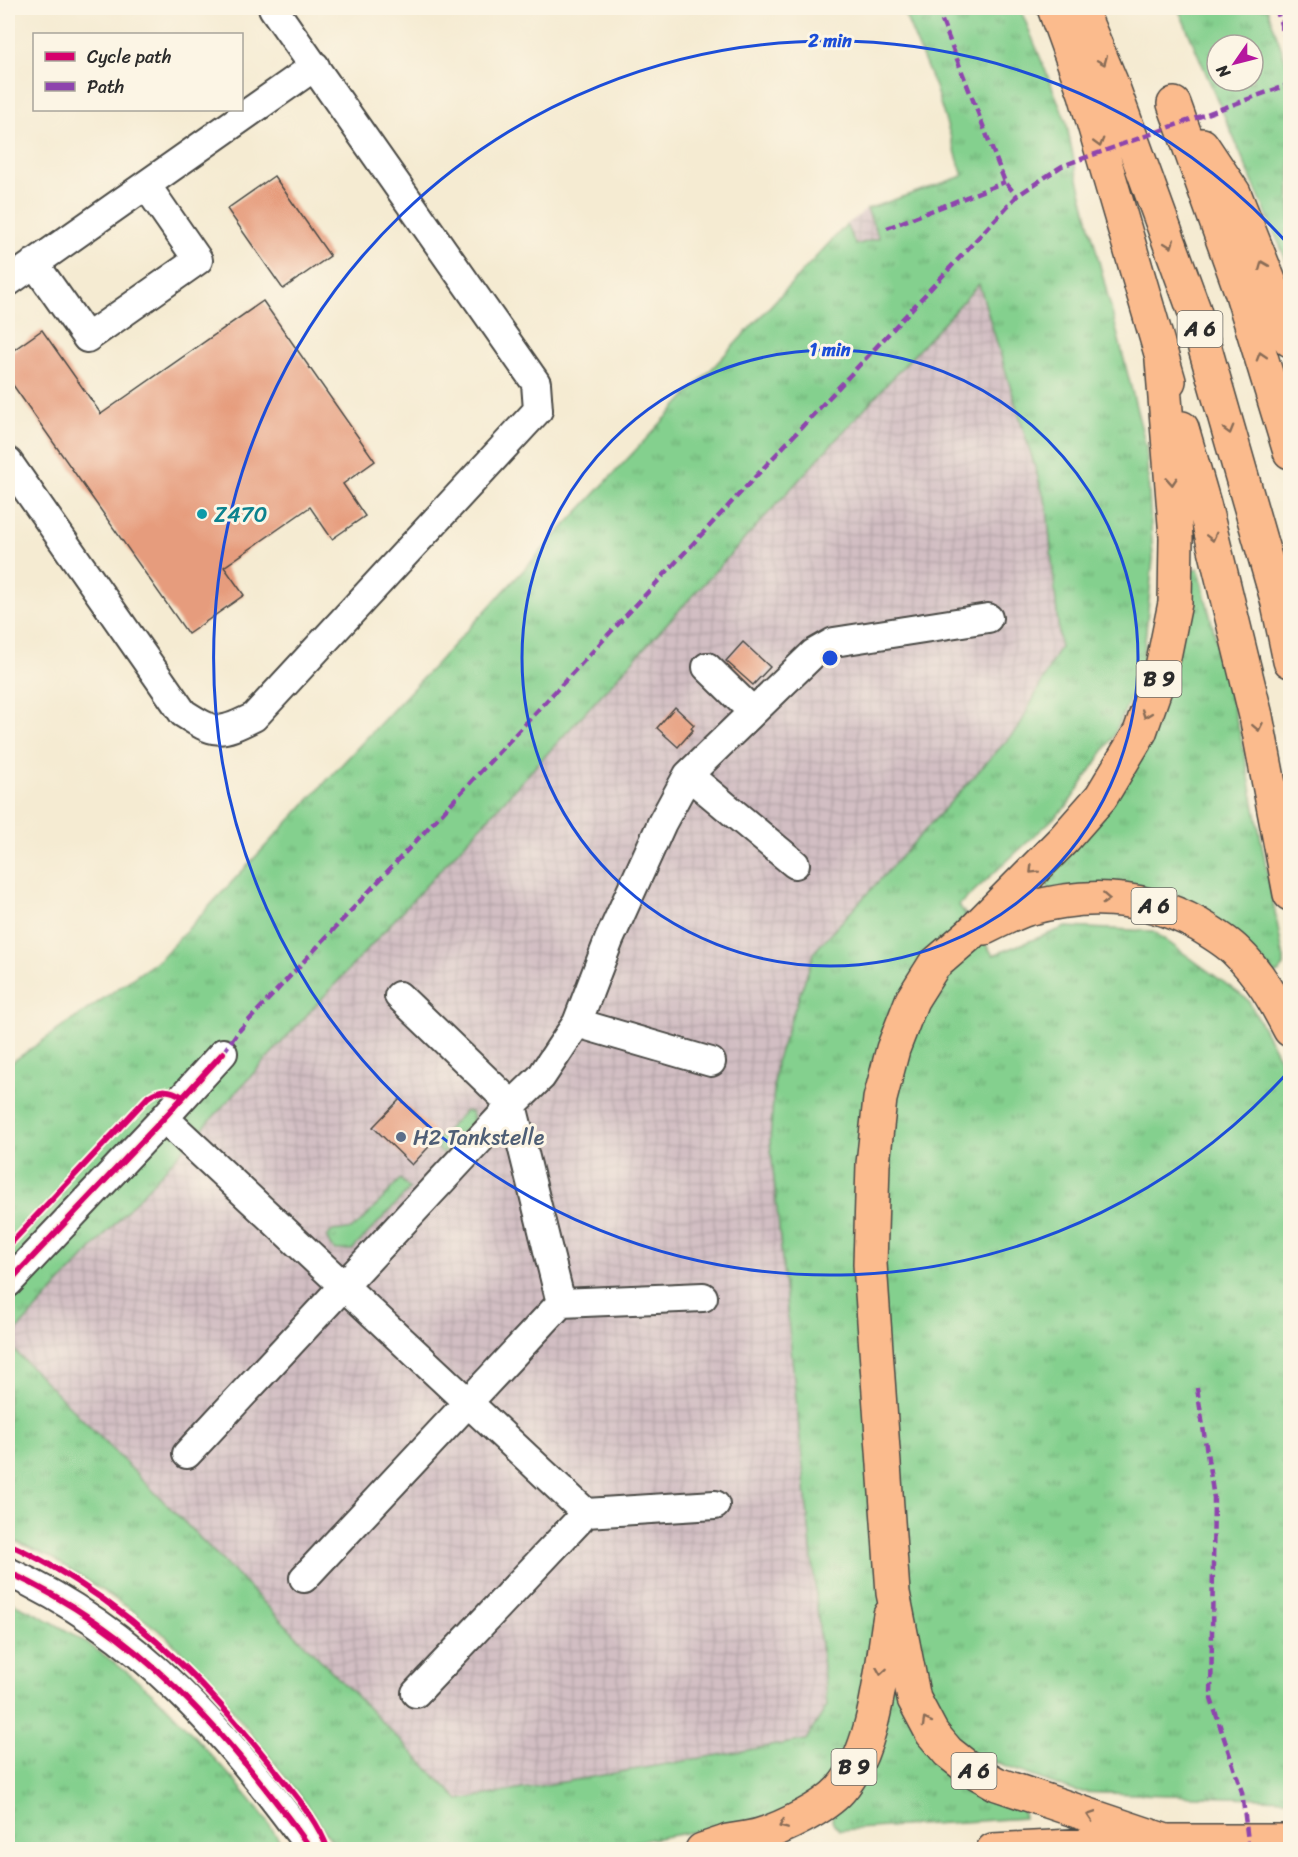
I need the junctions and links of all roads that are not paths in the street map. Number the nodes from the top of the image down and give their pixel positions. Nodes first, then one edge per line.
1 (273, 8) edge
2 (1054, 8) edge
3 (1080, 8) edge
4 (315, 66) junction
5 (146, 185) junction
6 (34, 263) junction
7 (8, 282) edge
8 (1290, 340) edge
9 (1162, 360) junction
10 (1290, 452) edge
11 (8, 462) edge
12 (988, 618) dead end
13 (1290, 660) edge
14 (707, 667) dead end
15 (753, 712) junction
16 (688, 775) junction
17 (795, 864) dead end
18 (1290, 894) edge
19 (970, 934) junction
20 (399, 996) dead end
21 (577, 1023) junction
22 (1290, 1030) edge
23 (223, 1053) dead end
24 (711, 1062) dead end
25 (512, 1106) junction
26 (164, 1118) junction
27 (8, 1283) edge
28 (343, 1286) junction
29 (703, 1297) dead end
30 (561, 1303) junction
31 (468, 1404) junction
32 (187, 1454) dead end
33 (715, 1505) dead end
34 (586, 1513) junction
35 (8, 1572) edge
36 (304, 1578) dead end
37 (893, 1593) junction
38 (416, 1693) dead end
39 (1166, 1841) junction
40 (1290, 1841) edge
41 (312, 1850) edge
42 (702, 1850) edge
43 (993, 1850) edge

1 - 4 street
2 -> 9 highway
3 -> 13 highway, A 6
4 - 5 street
4 - 11 street
5 - 6 street
5 - 6 street
6 - 7 street
8 - 10 highway, A 6
9 -> 18 highway
9 -> 19 highway, B 9
12 - 15 street
14 - 15 street
15 - 16 street
16 - 17 street
16 - 21 street
19 -> 22 highway, A 6
19 - 37 highway
20 - 25 street
21 - 24 street
21 - 25 street
23 - 26 street
25 - 28 street
25 - 30 street
26 - 27 street
26 - 28 street
28 - 31 street
28 - 32 street
29 - 30 street
30 - 31 street
31 - 34 street
31 - 36 street
33 - 34 street
34 - 38 street
35 - 41 street
39 -> 37 highway, A 6
37 -> 42 highway, B 9
39 - 40 highway
39 - 43 highway

